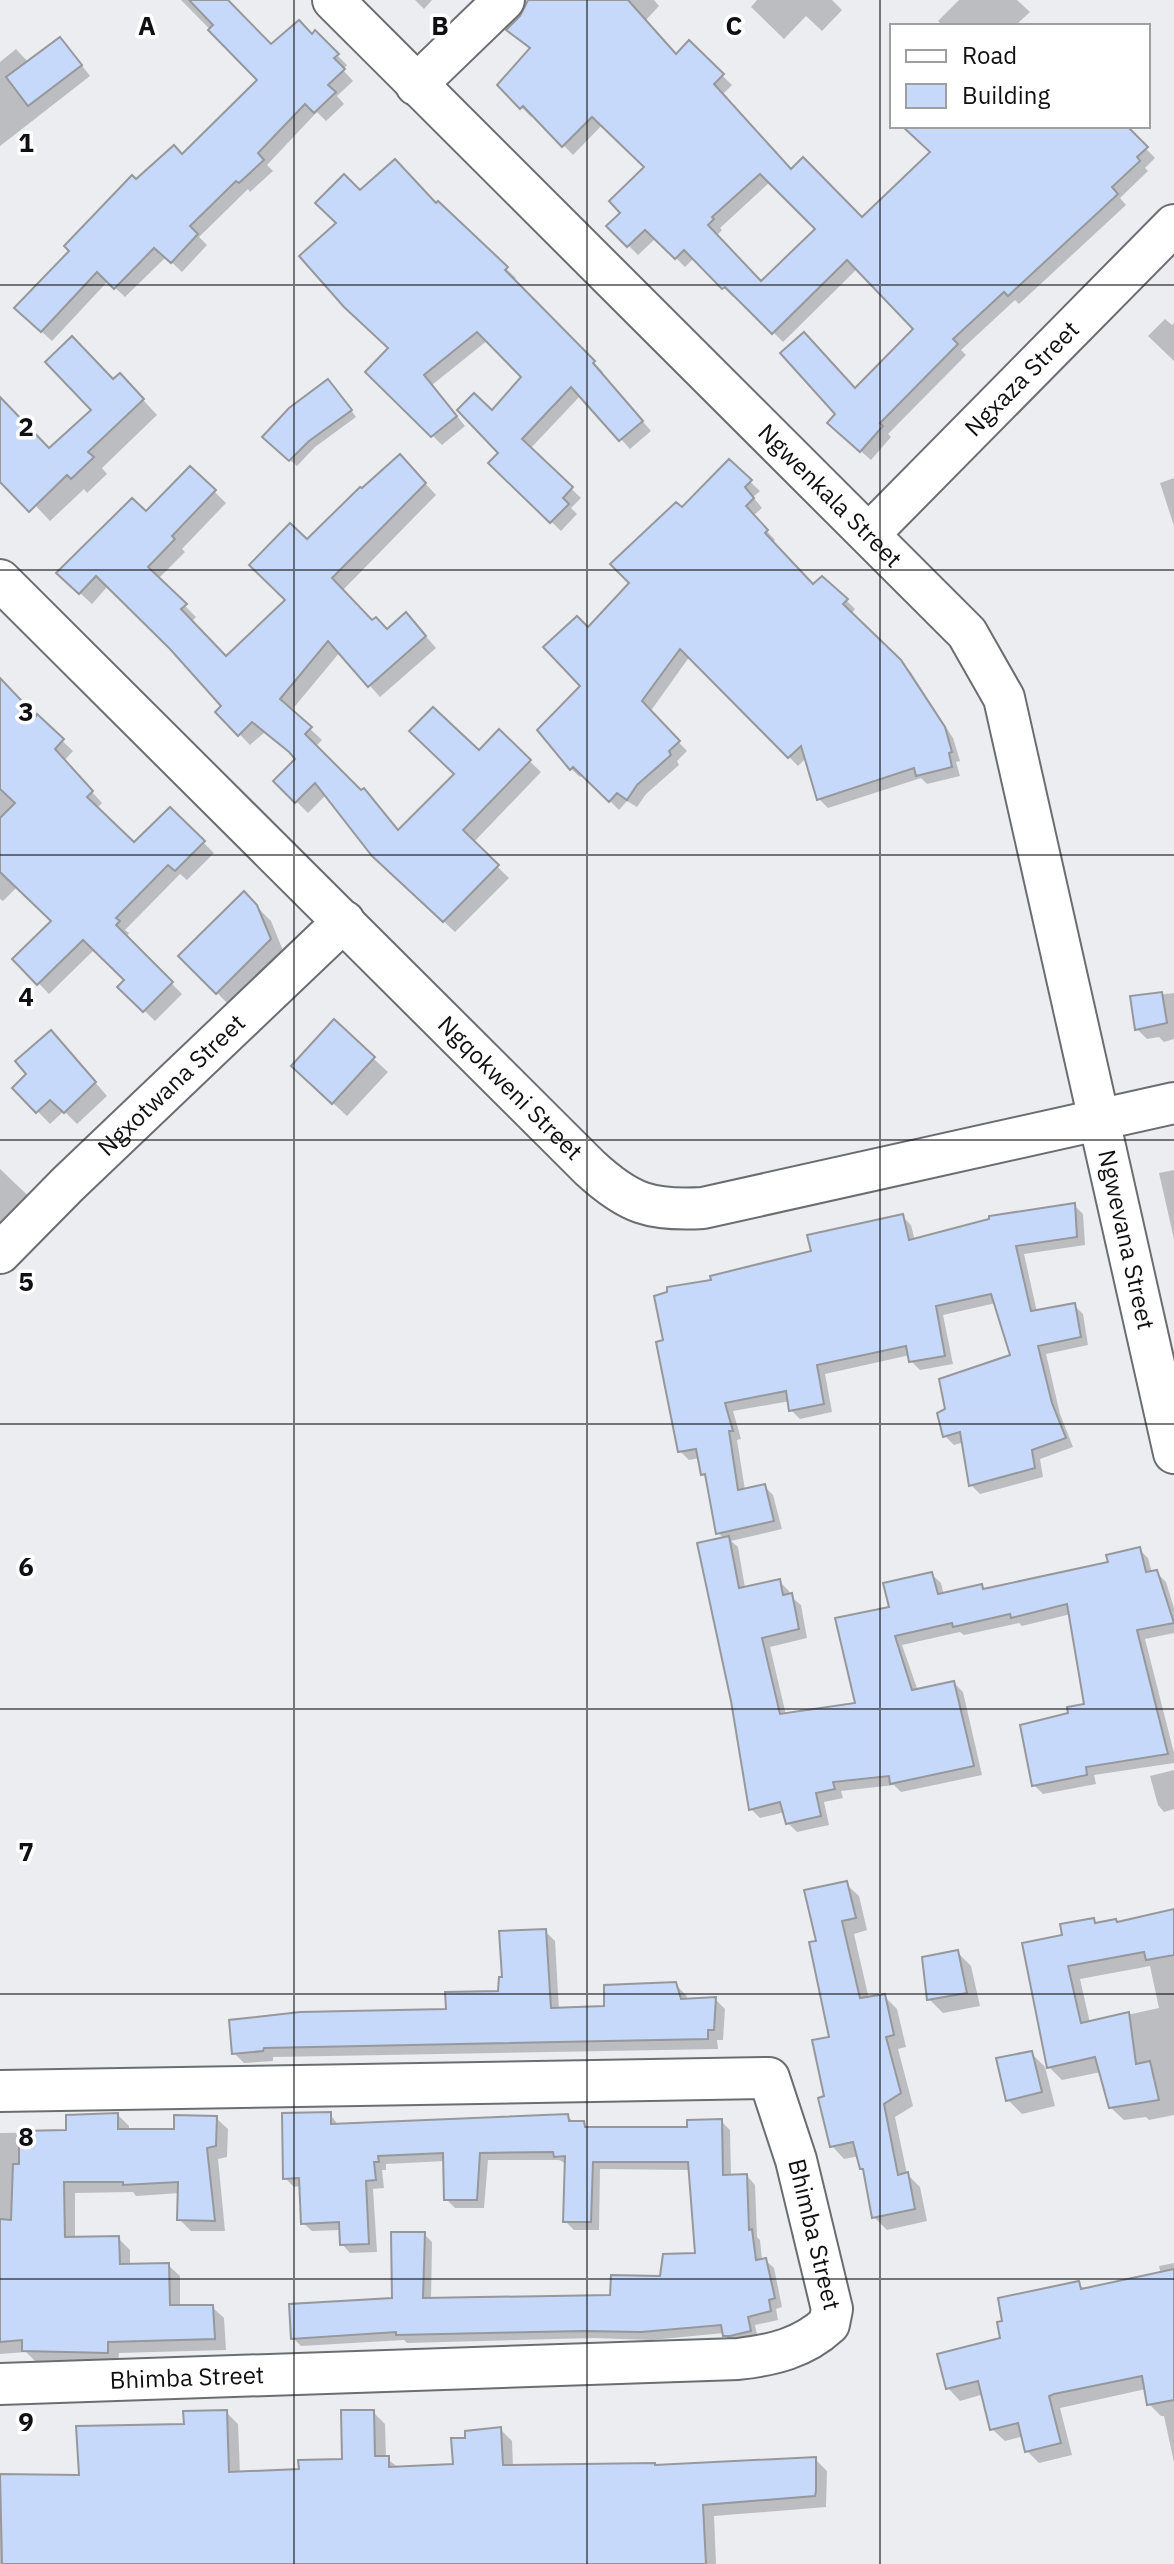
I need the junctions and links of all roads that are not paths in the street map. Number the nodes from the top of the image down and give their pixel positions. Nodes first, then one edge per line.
1 (333, 0) edge
2 (504, 0) edge
3 (416, 85) junction
4 (1174, 225) edge
5 (869, 534) junction
6 (0, 580) edge
7 (344, 921) junction
8 (1174, 1103) edge
9 (1100, 1118) junction
10 (0, 1253) edge
11 (1174, 1453) edge
12 (0, 2091) edge
13 (0, 2384) edge

1 - 3 street, Ngwenkala Street
2 - 3 street
3 - 5 street, Ngwenkala Street
4 - 5 street, Ngxaza Street
5 - 9 street, Ngwenkala Street
6 - 7 street, Ngqokweni Street
7 - 9 street, Ngqokweni Street
7 - 10 street, Ngxotwana Street
8 - 9 street, Ngqokweni Street
9 - 11 street, Ngwevana Street
12 - 13 street, Bhimba Street

